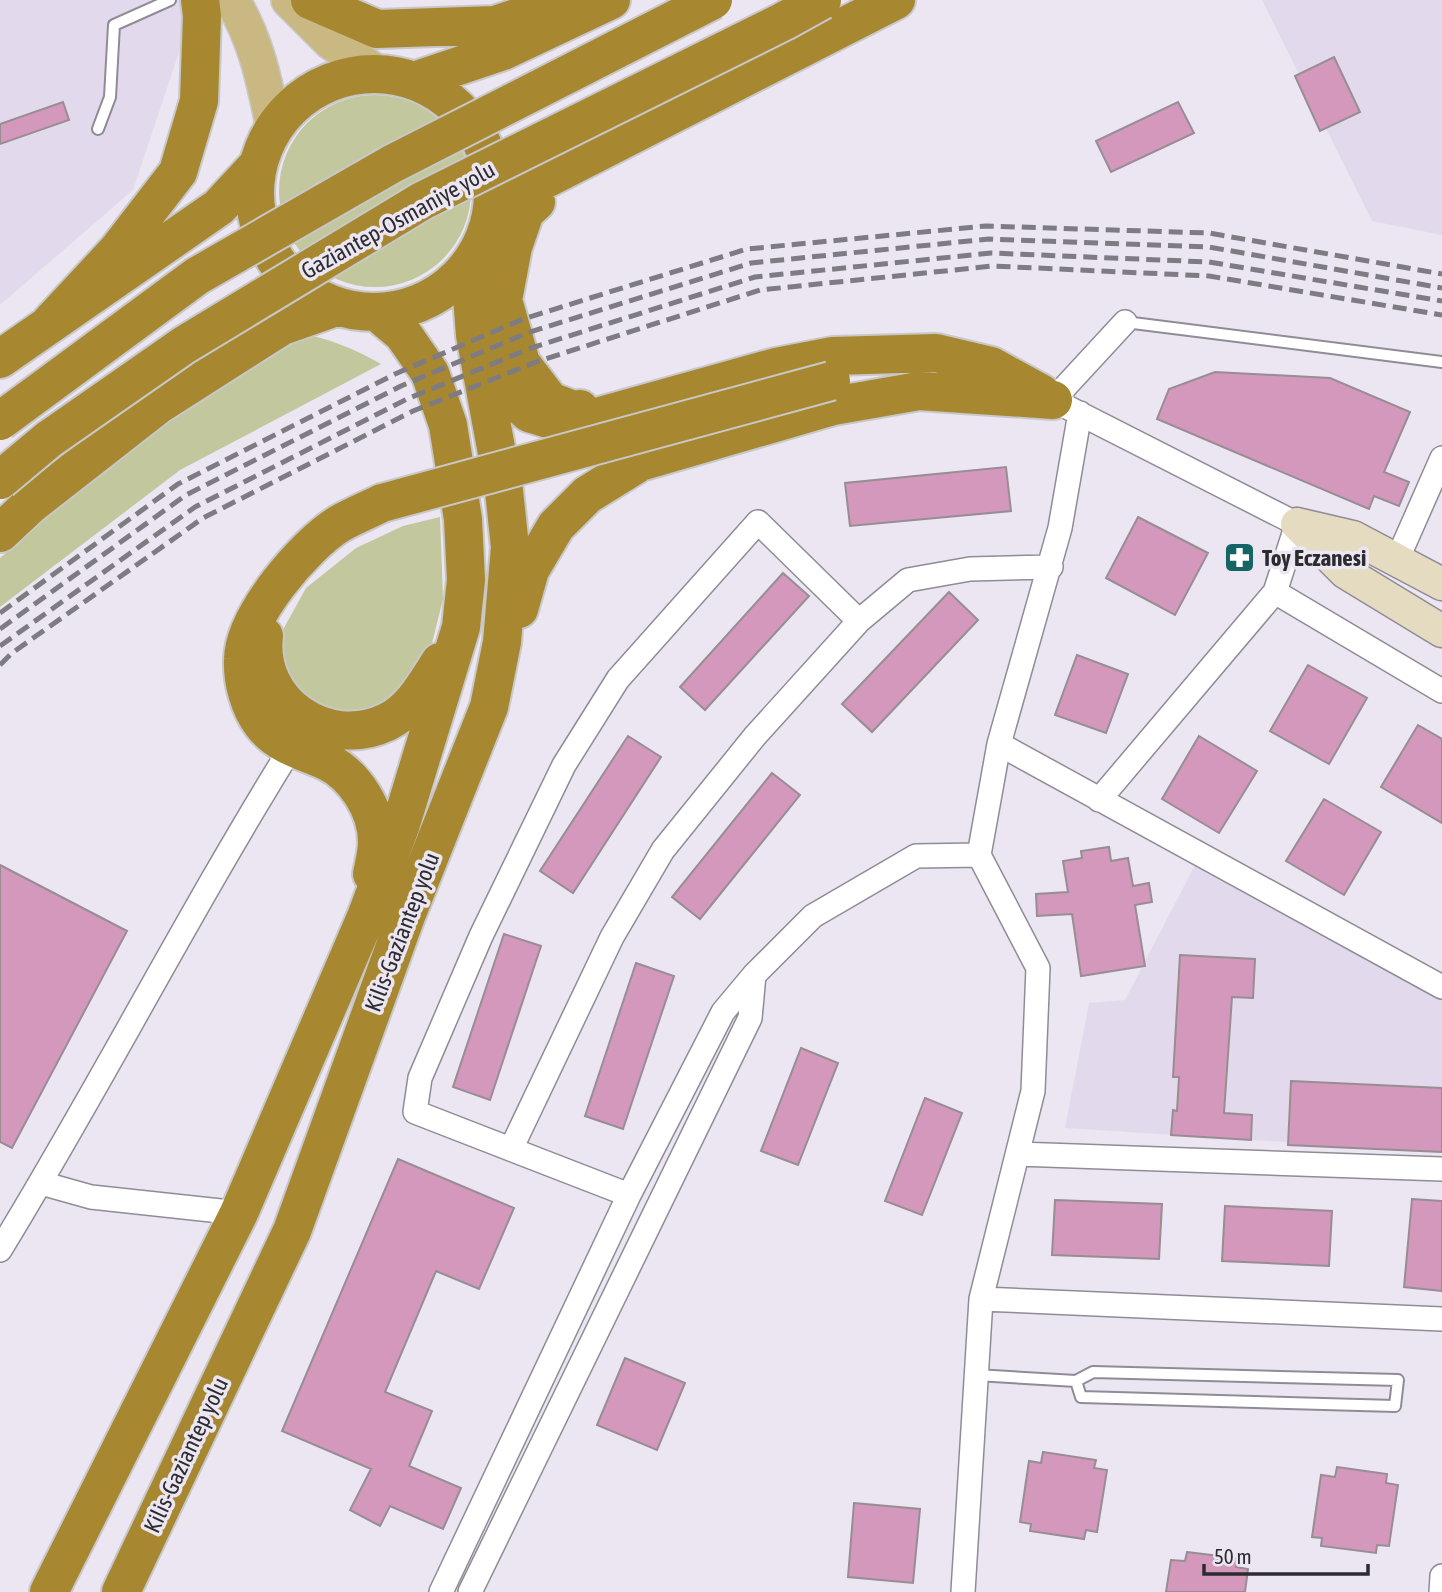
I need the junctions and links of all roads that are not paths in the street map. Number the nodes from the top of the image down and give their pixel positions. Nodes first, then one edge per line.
1 (170, 0) edge
2 (200, 0) edge
3 (232, 0) edge
4 (289, 0) edge
5 (310, 0) edge
6 (570, 0) edge
7 (611, 0) edge
8 (713, 0) edge
9 (822, 0) edge
10 (896, 0) edge
11 (396, 77) junction
12 (274, 128) junction
13 (99, 129) dead end
14 (582, 160) junction
15 (257, 166) junction
16 (487, 237) junction
17 (336, 307) junction
18 (378, 313) junction
19 (1125, 322) joint
20 (50, 323) junction
21 (475, 335) junction
22 (0, 359) edge
23 (1442, 362) edge
24 (703, 388) junction
25 (1067, 407) junction
26 (0, 421) edge
27 (1442, 458) edge
28 (0, 481) edge
29 (1297, 524) junction
30 (0, 533) edge
31 (1397, 560) junction
32 (1051, 567) junction
33 (1442, 584) edge
34 (1275, 592) junction
35 (268, 599) junction
36 (859, 621) junction
37 (461, 627) junction
38 (1442, 631) edge
39 (1442, 691) edge
40 (489, 707) junction
41 (999, 744) junction
42 (291, 748) junction
43 (1099, 800) junction
44 (979, 855) junction
45 (366, 917) junction
46 (754, 975) junction
47 (1442, 987) edge
48 (512, 1149) junction
49 (1018, 1154) junction
50 (1442, 1170) edge
51 (41, 1183) junction
52 (629, 1195) junction
53 (239, 1213) junction
54 (0, 1250) edge
55 (981, 1300) junction
56 (1442, 1319) edge
57 (976, 1375) junction
58 (1076, 1381) junction
59 (1442, 1576) edge
60 (49, 1592) edge
61 (121, 1592) edge
62 (441, 1592) edge
63 (470, 1592) edge
64 (963, 1592) edge
65 (1441, 1592) edge

1 - 13 lane
2 - 20 highway
3 - 12 main road
4 - 11 main road
5 - 6 highway
7 - 11 highway
8 - 26 highway, bridge
9 - 28 highway, Gaziantep-Osmaniye yolu, bridge
10 - 14 highway
11 - 12 highway
11 - 16 highway
12 - 15 highway
14 - 16 highway
14 - 24 highway
15 - 17 highway
15 - 20 highway
16 - 18 highway
16 - 21 highway, Kilis-Gaziantep yolu
17 - 18 highway
17 - 30 highway
18 - 37 highway, Kilis-Gaziantep yolu
19 - 23 lane
19 - 25 street
20 - 22 highway
21 - 24 highway
21 - 40 highway, Kilis-Gaziantep yolu
24 - 25 highway
25 - 29 street
25 - 32 street
25 - 35 highway, bridge
25 - 40 highway
27 - 31 street
29 - 31 street
29 - 34 street
29 - 38 street
31 - 33 street
32 - 36 street
32 - 41 street
34 - 39 street
34 - 43 street
35 - 37 highway
35 - 42 highway
36 - 48 street
36 - 48 street
37 - 45 highway, Kilis-Gaziantep yolu
40 - 61 highway, Kilis-Gaziantep yolu
41 - 43 street
41 - 44 street
42 - 45 highway
42 - 51 street
43 - 47 street
44 - 46 street
44 - 49 street
45 - 53 highway, Kilis-Gaziantep yolu
46 - 52 street
46 - 63 street
48 - 52 street
49 - 50 street
49 - 55 street
51 - 53 street
51 - 54 street
52 - 62 street
53 - 60 highway, Kilis-Gaziantep yolu
55 - 56 street
55 - 57 street
57 - 58 lane
57 - 64 street
58 - 58 lane
59 - 65 street

